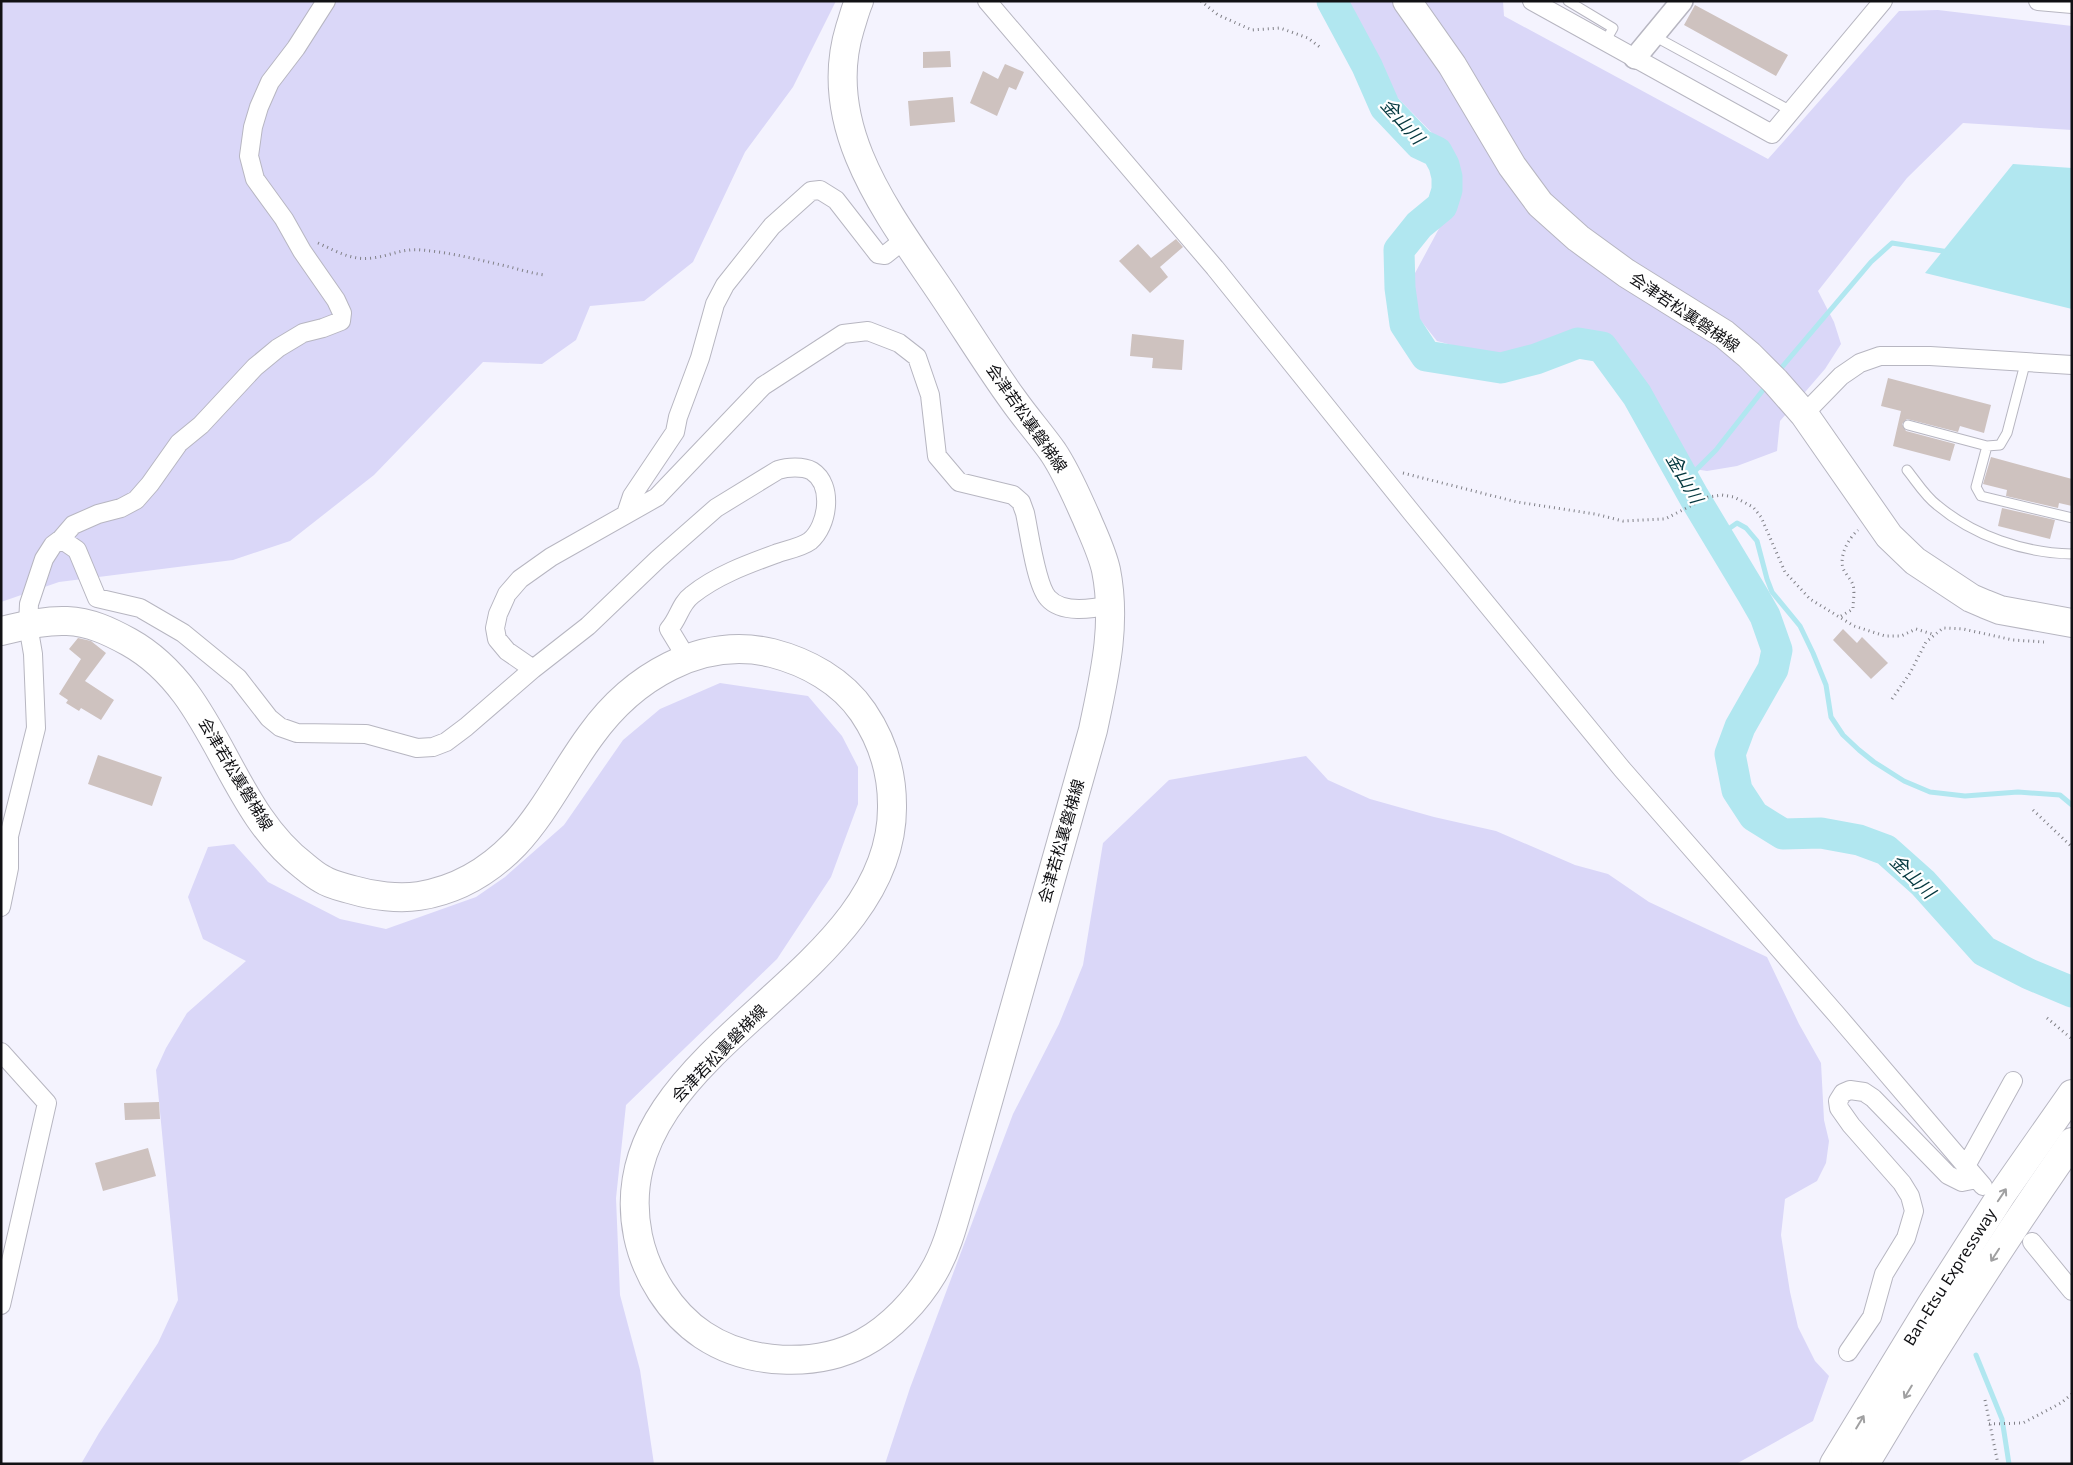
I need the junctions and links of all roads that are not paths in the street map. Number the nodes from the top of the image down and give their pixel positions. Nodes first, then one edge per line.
1 (326, 1) edge
2 (859, 1) edge
3 (987, 1) edge
4 (1407, 1) edge
5 (1532, 1) edge
6 (1568, 1) edge
7 (1682, 1) edge
8 (1883, 1) edge
9 (2038, 1) edge
10 (2072, 4) edge
11 (1654, 36) junction
12 (1605, 42) junction
13 (1635, 58) junction
14 (1791, 111) junction
15 (905, 239) junction
16 (2025, 364) junction
17 (2072, 365) edge
18 (1804, 414) junction
19 (1908, 425) dead end
20 (1987, 446) junction
21 (1907, 470) dead end
22 (626, 514) junction
23 (2072, 518) edge
24 (62, 539) junction
25 (2072, 554) edge
26 (1110, 605) junction
27 (2072, 622) edge
28 (28, 625) junction
29 (1, 631) edge
30 (686, 657) junction
31 (533, 669) junction
32 (1, 907) edge
33 (1, 1052) edge
34 (2013, 1081) dead end
35 (2072, 1094) edge
36 (2072, 1142) edge
37 (1975, 1177) junction
38 (2032, 1242) dead end
39 (2072, 1292) edge
40 (1, 1305) edge
41 (1848, 1352) dead end
42 (1834, 1464) edge
43 (1864, 1464) edge

1 - 24 street
2 - 15 main road, 会津若松裏磐梯線
3 - 37 street
4 - 18 main road, 会津若松裏磐梯線
5 - 12 street
6 - 12 lane
7 - 11 street
8 - 14 street
9 - 10 street
11 - 13 street
11 - 14 lane
12 - 13 street
13 - 14 street
15 - 22 street
15 - 26 main road, 会津若松裏磐梯線
16 - 17 street
16 - 18 street
16 - 20 lane
18 - 27 main road, 会津若松裏磐梯線
19 - 20 lane
20 - 23 lane
21 - 25 lane
22 - 26 street
22 - 31 street
24 - 28 street
24 - 31 street
26 - 30 main road, 会津若松裏磐梯線
28 - 29 main road, 会津若松裏磐梯線
28 - 30 main road, 会津若松裏磐梯線
28 - 32 street
30 - 31 street
33 - 40 street
34 - 37 street
42 -> 35 main road, Ban-Etsu Expressway
36 -> 43 main road, Ban-Etsu Expressway
37 - 41 street
38 - 39 street

